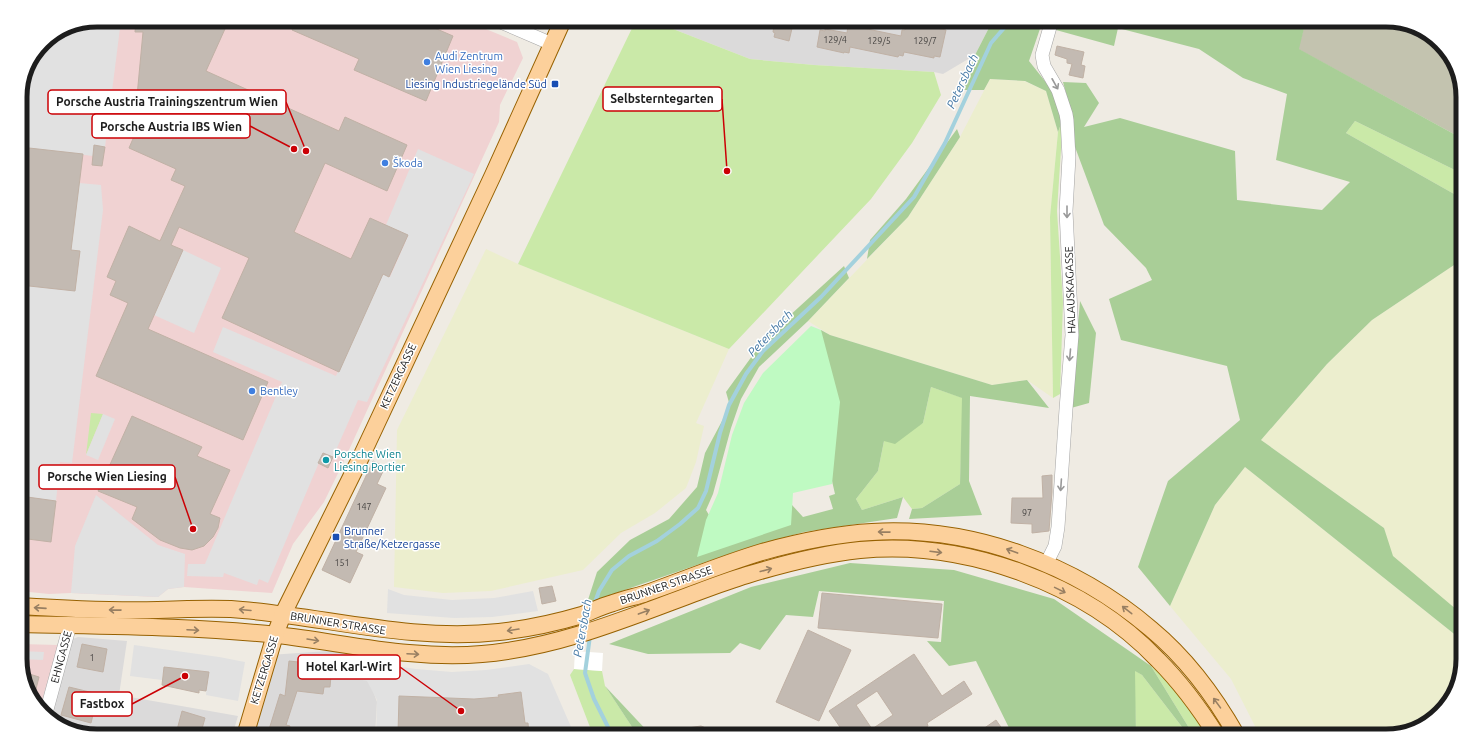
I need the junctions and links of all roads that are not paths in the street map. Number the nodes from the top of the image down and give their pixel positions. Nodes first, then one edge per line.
1 (512, 27) edge
2 (560, 27) edge
3 (1050, 27) edge
4 (552, 44) junction
5 (1046, 564) junction
6 (27, 607) edge
7 (284, 614) junction
8 (27, 624) edge
9 (70, 625) junction
10 (275, 635) junction
11 (47, 708) edge
12 (247, 729) edge
13 (1213, 729) edge
14 (1233, 729) edge

1 - 4 street
2 - 4 main road, KETZERGASSE
3 -> 5 street, HALAUSKAGASSE
4 - 7 main road, KETZERGASSE
5 -> 7 main road, BRUNNER STRASSE
14 -> 5 main road, BRUNNER STRASSE
7 -> 6 main road, BRUNNER STRASSE
7 - 10 main road, KETZERGASSE
8 - 9 main road, BRUNNER STRASSE
9 -> 10 main road, BRUNNER STRASSE
9 - 11 street, EHNGASSE
10 - 12 main road, KETZERGASSE
10 -> 13 main road, BRUNNER STRASSE

